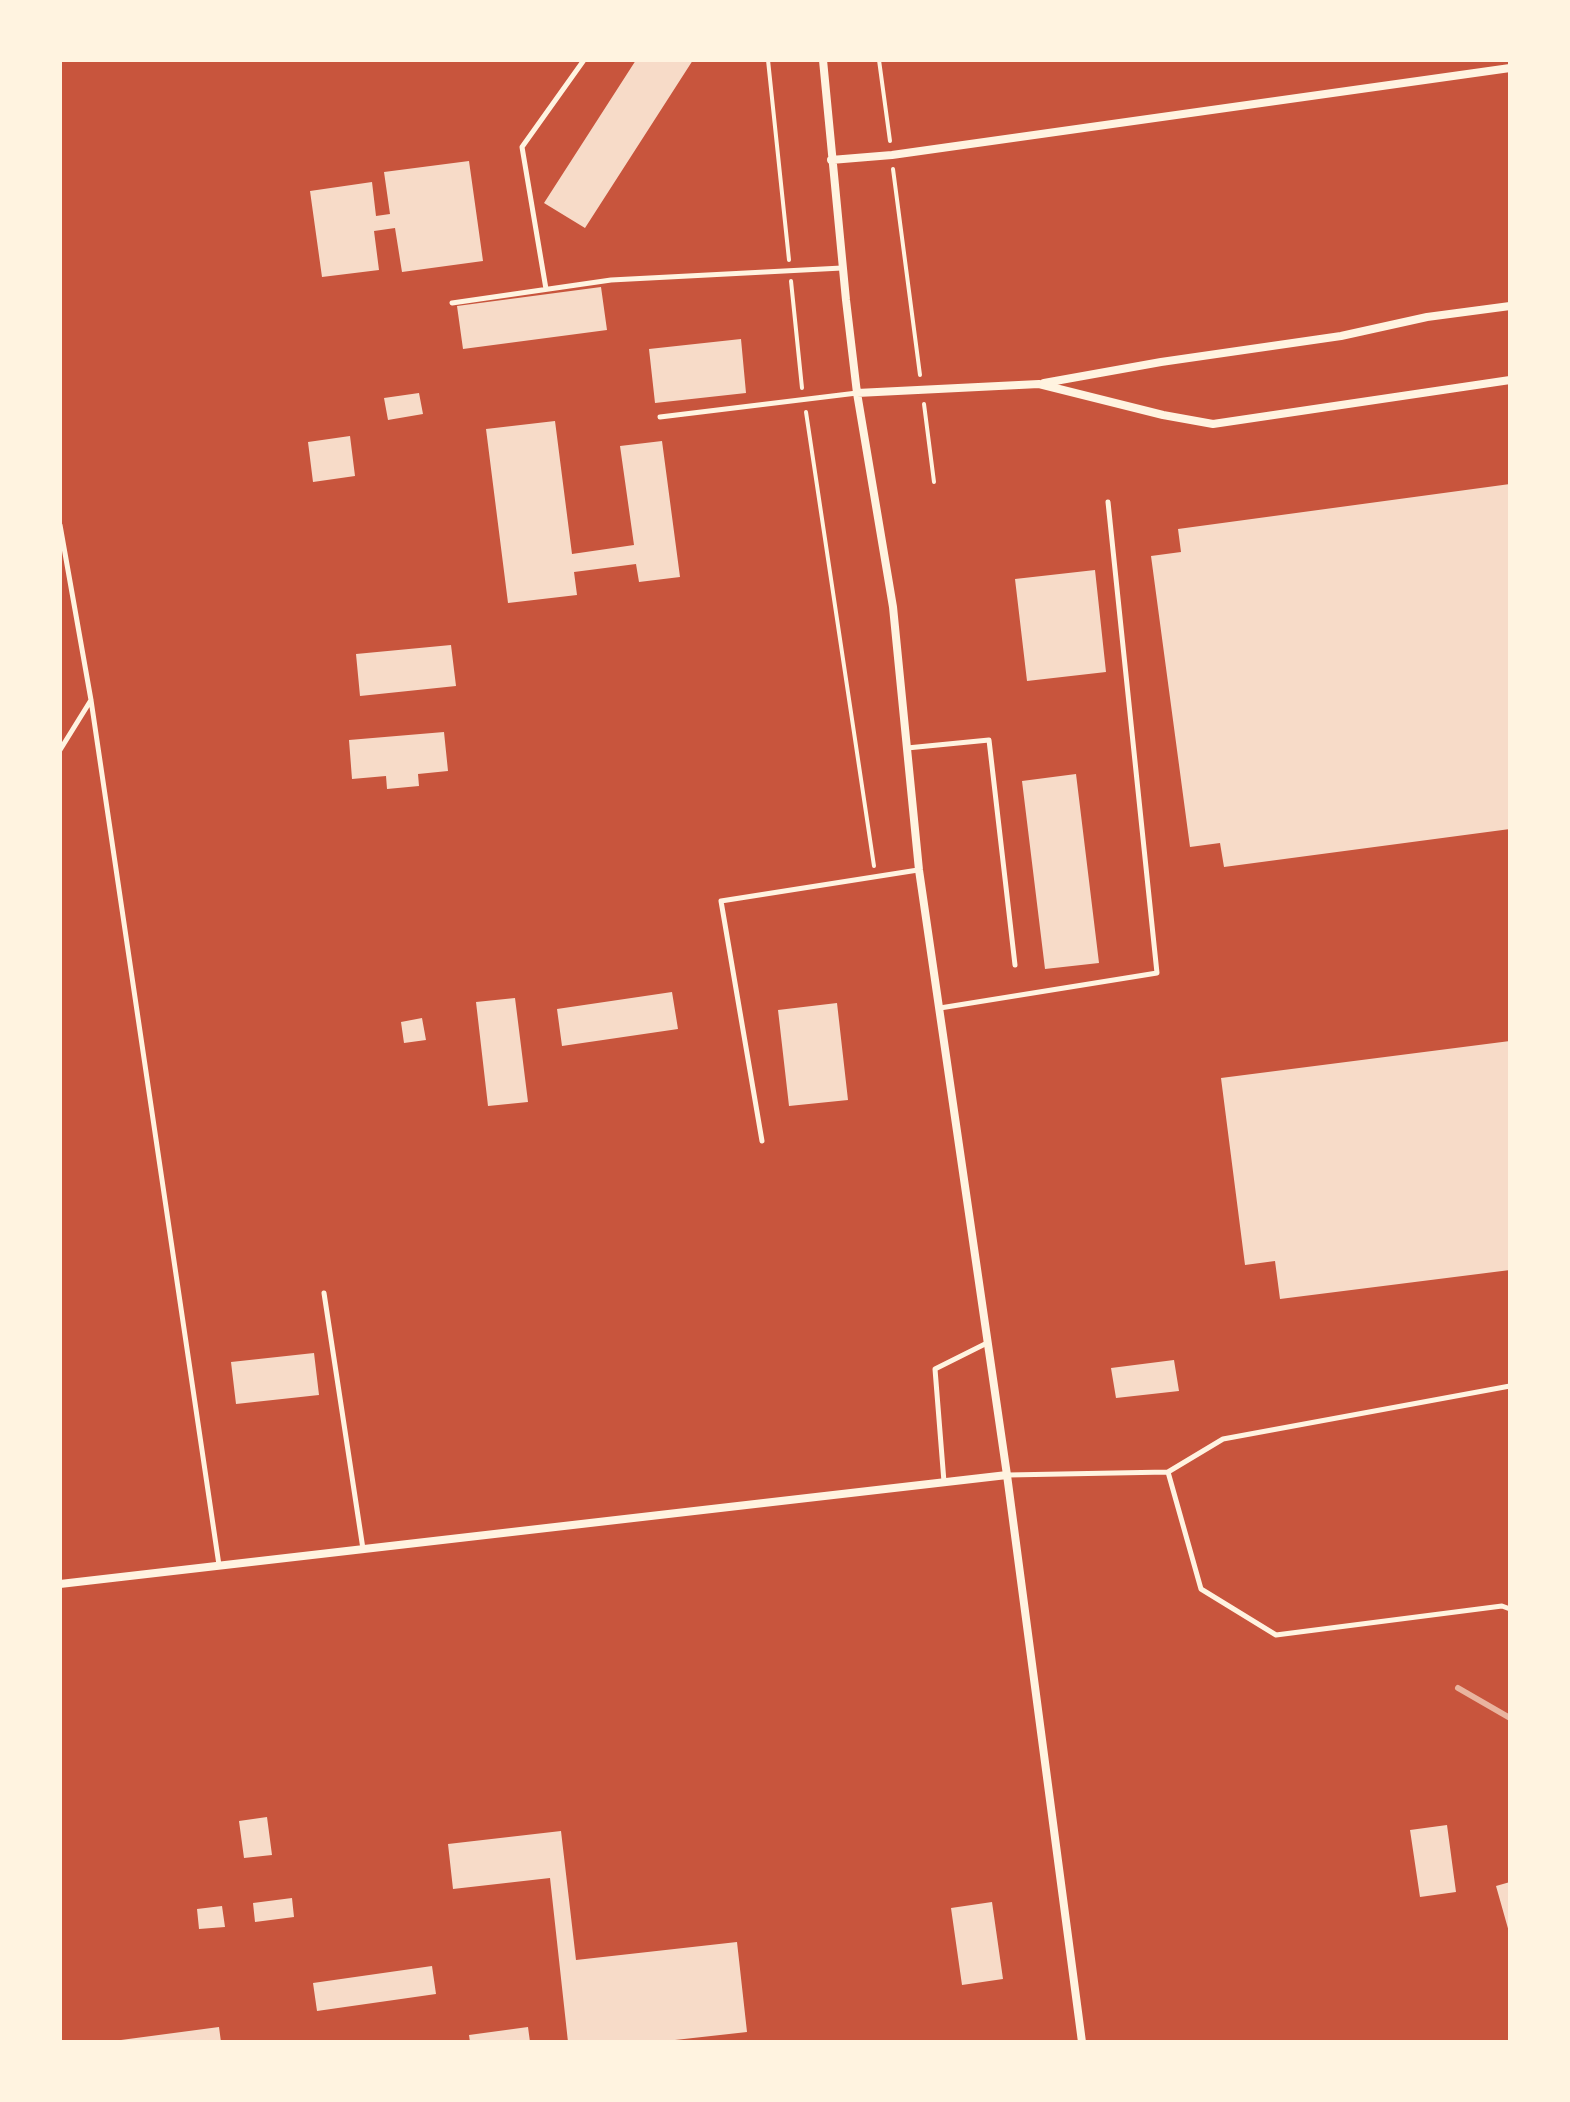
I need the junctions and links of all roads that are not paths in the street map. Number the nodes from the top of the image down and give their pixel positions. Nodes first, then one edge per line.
1 (584, 60) edge
2 (823, 60) edge
3 (1510, 68) edge
4 (831, 160) junction
5 (842, 268) junction
6 (546, 289) junction
7 (452, 303) dead end
8 (1510, 306) edge
9 (1510, 380) edge
10 (1039, 384) junction
11 (857, 393) junction
12 (660, 417) dead end
13 (1108, 502) dead end
14 (60, 525) edge
15 (91, 700) junction
16 (907, 748) junction
17 (60, 750) edge
18 (919, 870) junction
19 (1015, 965) dead end
20 (939, 1008) junction
21 (762, 1141) dead end
22 (324, 1293) dead end
23 (987, 1343) junction
24 (1510, 1386) edge
25 (1168, 1472) junction
26 (1007, 1475) junction
27 (944, 1482) junction
28 (363, 1549) junction
29 (219, 1566) junction
30 (60, 1584) edge
31 (1510, 1609) edge
32 (1082, 2042) edge

1 - 6 lane
2 - 4 street
3 - 4 street
4 - 5 street
5 - 6 lane
5 - 11 street
6 - 7 lane
8 - 10 street
9 - 10 street
10 - 11 street
11 - 12 lane
11 - 16 street
13 - 20 lane
14 - 15 lane
15 - 17 lane
15 - 29 lane
16 - 18 street
16 - 19 lane
18 - 20 street
18 - 21 lane
20 - 23 street
22 - 28 lane
23 - 26 street
23 - 27 lane
24 - 25 lane
25 - 26 lane
25 - 31 lane
26 - 27 street
26 - 32 street
27 - 28 street
28 - 29 street
29 - 30 street

